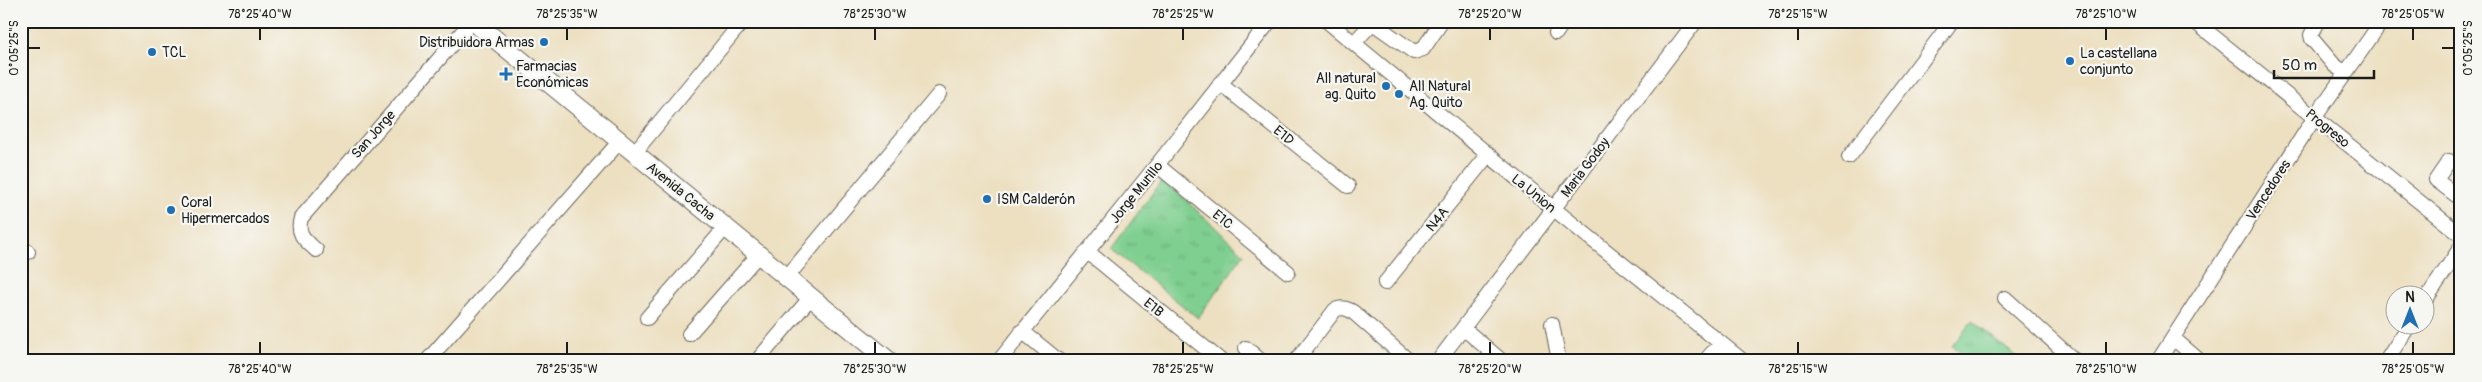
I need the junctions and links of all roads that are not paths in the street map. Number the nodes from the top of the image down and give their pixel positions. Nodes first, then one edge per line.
1 (743, 21) edge
2 (1270, 21) edge
3 (1327, 21) edge
4 (1442, 21) edge
5 (1696, 21) edge
6 (1952, 21) edge
7 (2194, 21) edge
8 (2382, 21) edge
9 (1371, 22) edge
10 (2318, 22) edge
11 (478, 23) edge
12 (1354, 43) junction
13 (2346, 73) junction
14 (1220, 83) junction
15 (939, 94) dead end
16 (2315, 117) junction
17 (620, 141) junction
18 (634, 153) junction
19 (1488, 155) junction
20 (1849, 157) dead end
21 (2450, 161) dead end
22 (1158, 165) junction
23 (1348, 186) dead end
24 (2461, 199) edge
25 (1554, 209) junction
26 (726, 228) junction
27 (2460, 237) edge
28 (316, 250) dead end
29 (1088, 252) junction
30 (759, 254) junction
31 (1288, 272) dead end
32 (787, 277) junction
33 (1385, 283) dead end
34 (2434, 284) edge
35 (811, 296) junction
36 (2005, 298) dead end
37 (648, 318) dead end
38 (1552, 324) dead end
39 (1462, 328) junction
40 (1022, 331) junction
41 (689, 334) dead end
42 (2404, 334) edge
43 (2172, 338) junction
44 (1722, 343) junction
45 (1246, 348) dead end
46 (427, 361) edge
47 (757, 361) edge
48 (889, 361) edge
49 (999, 361) edge
50 (1059, 361) edge
51 (1221, 361) edge
52 (1261, 361) edge
53 (1296, 361) edge
54 (1409, 361) edge
55 (1438, 361) edge
56 (1502, 361) edge
57 (1559, 361) edge
58 (1705, 361) edge
59 (1744, 361) edge
60 (2075, 361) edge
61 (2158, 361) edge
62 (2200, 361) edge
63 (2386, 361) edge

1 - 18 street
2 - 14 street, Jorge Murillo
3 - 12 street, La Union
4 - 9 street
5 - 25 street, Maria Godoy
6 - 20 street
7 - 16 street, Progreso
8 - 13 street, Vencedores
9 - 12 street
10 - 13 street
11 - 17 street, Avenida Cacha
11 - 28 street, San Jorge
12 - 19 street, La Union
13 - 16 street, Vencedores
14 - 22 street, Jorge Murillo
14 - 23 street, E1D
15 - 32 street
16 - 27 street, Progreso
16 - 43 street, Vencedores
17 - 18 street, Avenida Cacha
17 - 46 street
18 - 26 street, Avenida Cacha
19 - 25 street, La Union
19 - 33 street, N4A
21 - 24 street
22 - 29 street, Jorge Murillo
22 - 31 street, E1C
25 - 39 street, Maria Godoy
25 - 44 street, La Union
26 - 30 street, Avenida Cacha
26 - 37 street
27 - 34 street
29 - 40 street, Jorge Murillo
29 - 51 street, E1B
30 - 32 street, Avenida Cacha
30 - 41 street
32 - 35 street, Avenida Cacha
35 - 47 street
35 - 48 street, Avenida Cacha
36 - 60 street
38 - 57 street
39 - 55 street, Maria Godoy
39 - 56 street
40 - 49 street, Jorge Murillo
40 - 50 street
42 - 63 street
43 - 61 street, Vencedores
43 - 62 street
44 - 58 street
44 - 59 street, La Union
45 - 52 street
53 - 54 street

